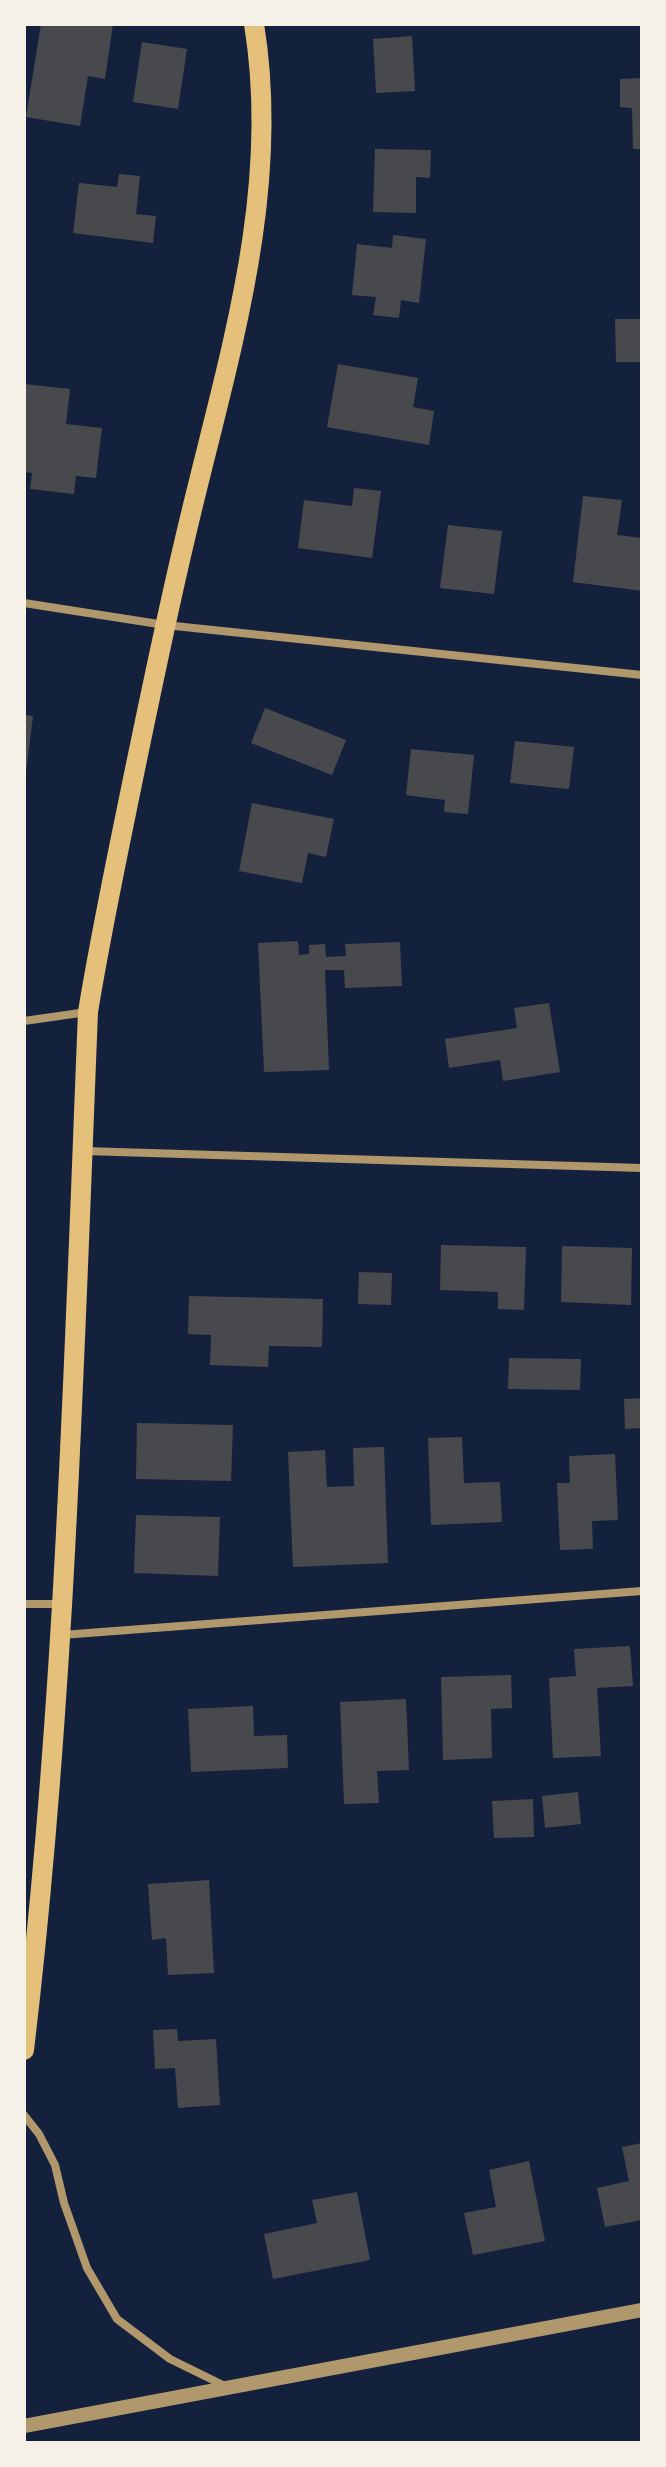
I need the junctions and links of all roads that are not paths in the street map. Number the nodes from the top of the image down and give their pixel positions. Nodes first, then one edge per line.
1 (254, 24) edge
2 (24, 603) edge
3 (165, 625) junction
4 (642, 675) edge
5 (88, 1012) junction
6 (24, 1021) edge
7 (83, 1151) junction
8 (642, 1168) edge
9 (642, 1591) edge
10 (24, 1604) edge
11 (63, 1604) junction
12 (61, 1635) junction
13 (30, 1948) edge
14 (24, 2050) edge
15 (24, 2115) edge
16 (642, 2310) edge
17 (230, 2388) junction
18 (24, 2426) edge

1 - 3 main road
2 - 3 street
3 - 4 street
3 - 5 main road
5 - 6 street
5 - 7 main road
7 - 8 street
7 - 11 main road
9 - 12 street
10 - 11 street
11 - 12 main road
12 - 13 main road
13 - 14 main road
15 - 17 street
16 - 17 street
17 - 18 street

